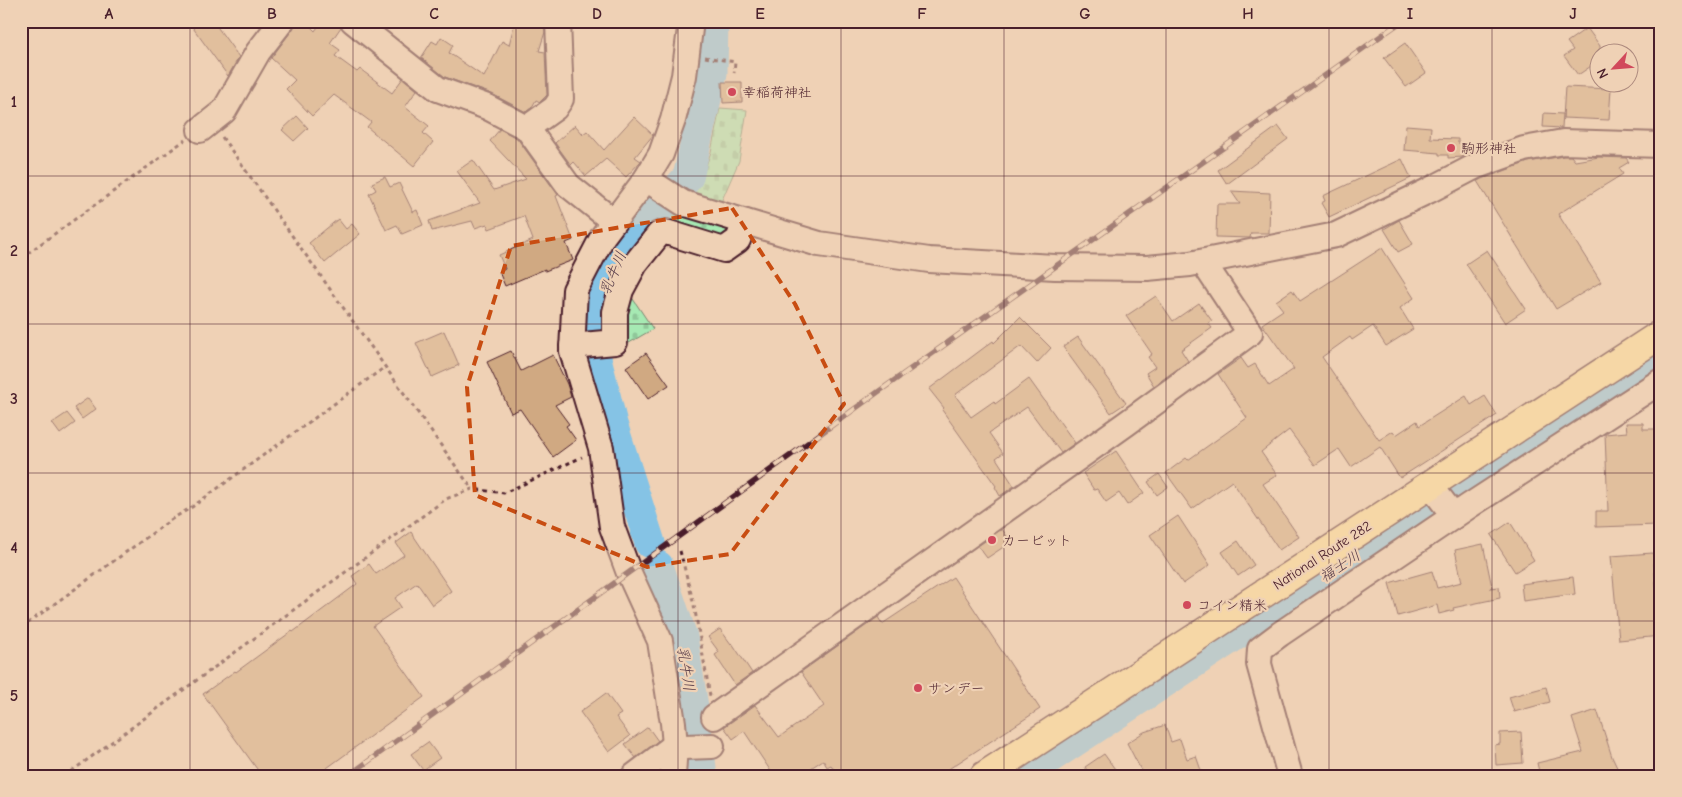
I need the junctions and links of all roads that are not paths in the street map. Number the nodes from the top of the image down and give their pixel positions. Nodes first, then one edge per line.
1 (282, 21) edge
2 (354, 21) edge
3 (558, 21) edge
4 (691, 21) edge
5 (205, 126) road end
6 (528, 128) junction
7 (1661, 145) edge
8 (646, 179) junction
9 (613, 221) junction
10 (745, 222) junction
11 (1203, 262) junction
12 (1661, 334) edge
13 (573, 346) junction
14 (1661, 381) edge
15 (1431, 485) junction
16 (1453, 516) junction
17 (714, 716) road end
18 (680, 746) junction
19 (712, 746) dead end
20 (634, 776) edge
21 (673, 776) edge
22 (984, 776) edge
23 (1290, 776) edge

1 - 5 street
2 - 6 street
3 - 6 street
4 - 8 street
6 - 9 street
7 - 11 street
8 - 9 street
8 - 10 street
9 - 13 street
10 - 11 street
10 - 13 street
11 - 17 street
12 - 15 highway, National Route 282
13 - 18 street
14 - 16 street
15 - 16 street
15 - 22 highway, National Route 282
16 - 23 street
18 - 19 street
18 - 20 street
18 - 21 street

